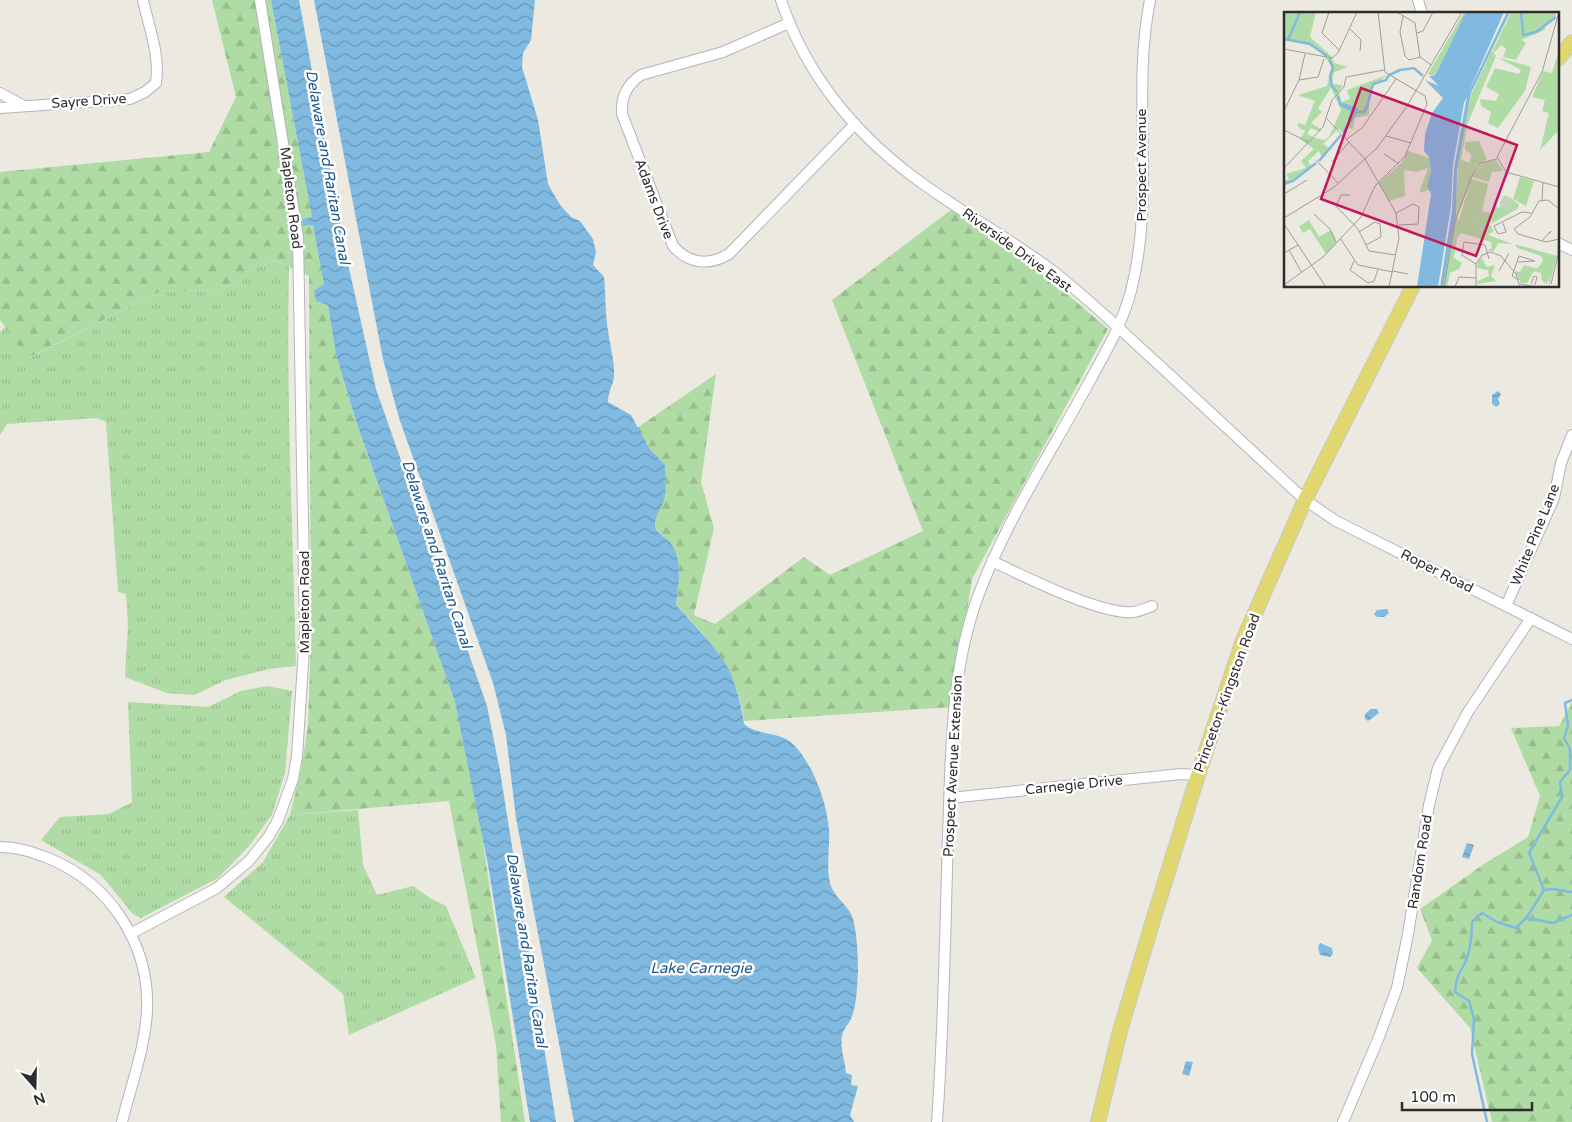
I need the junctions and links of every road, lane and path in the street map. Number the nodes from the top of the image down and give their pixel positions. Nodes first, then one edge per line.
1 (143, 0) edge
2 (260, 0) edge
3 (781, 0) edge
4 (1150, 0) edge
5 (789, 23) junction
6 (1572, 42) edge
7 (1560, 57) edge
8 (0, 94) edge
9 (23, 106) junction
10 (0, 108) edge
11 (855, 124) junction
12 (1560, 244) edge
13 (1572, 250) edge
14 (1412, 288) edge
15 (1118, 328) junction
16 (1572, 435) edge
17 (1305, 500) junction
18 (992, 561) junction
19 (1152, 606) dead end
20 (1506, 606) junction
21 (1531, 618) junction
22 (1572, 639) edge
23 (1198, 775) junction
24 (950, 798) junction
25 (0, 847) edge
26 (130, 934) junction
27 (122, 1122) edge
28 (937, 1122) edge
29 (1098, 1122) edge
30 (1343, 1122) edge

1 - 9 street, Sayre Drive
2 - 26 street, Mapleton Road
3 - 5 street, Riverside Drive East
4 - 15 street, Prospect Avenue
5 - 11 street, Riverside Drive East
5 - 11 street, Adams Drive
6 - 7 main road
8 - 9 street
9 - 10 street, Sayre Drive
11 - 15 street, Riverside Drive East
12 - 13 street
14 - 17 main road, Princeton-Kingston Road
15 - 17 street, Riverside Drive East
15 - 18 street, Prospect Avenue Extension
16 - 20 street, White Pine Lane
17 - 20 street, Roper Road
17 - 23 main road, Princeton-Kingston Road
18 - 19 street
18 - 24 street, Prospect Avenue Extension
20 - 21 street, Roper Road
21 - 22 street, Roper Road
21 - 30 street, Random Road
23 - 24 street, Carnegie Drive
23 - 29 main road, Princeton-Kingston Road
24 - 28 street, Prospect Avenue Extension
25 - 26 street
26 - 27 street

